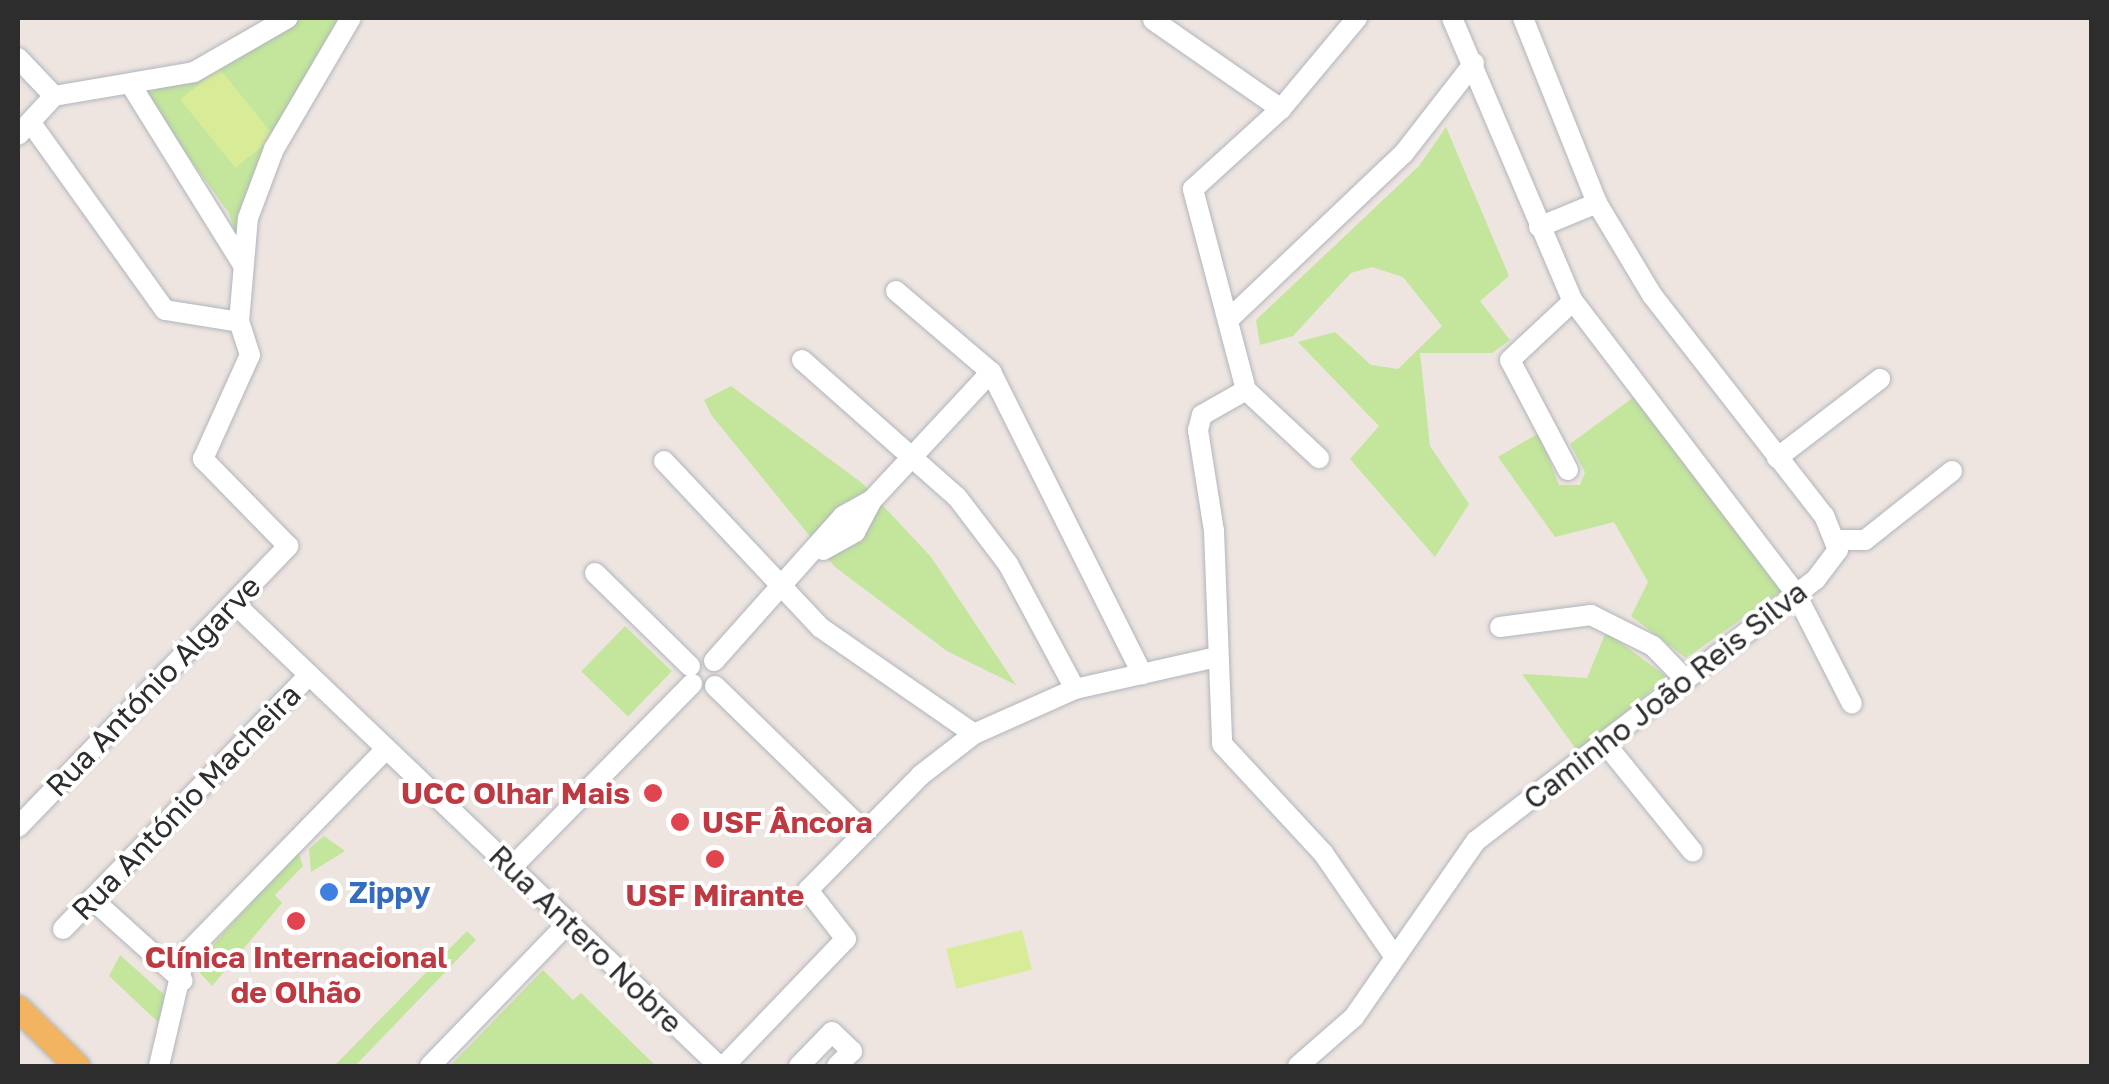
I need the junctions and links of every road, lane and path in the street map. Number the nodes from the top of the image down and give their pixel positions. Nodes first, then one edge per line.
1 (288, 18) edge
2 (351, 18) edge
3 (1357, 18) edge
4 (1452, 18) edge
5 (1523, 18) edge
6 (1153, 20) dead end
7 (18, 58) edge
8 (1474, 63) junction
9 (131, 85) junction
10 (54, 96) junction
11 (1281, 109) junction
12 (24, 129) edge
13 (1598, 202) junction
14 (1539, 227) junction
15 (243, 264) junction
16 (896, 291) dead end
17 (1573, 300) junction
18 (1228, 319) junction
19 (239, 322) junction
20 (802, 360) dead end
21 (991, 372) junction
22 (1880, 379) dead end
23 (1246, 390) junction
24 (915, 456) junction
25 (1320, 458) dead end
26 (1777, 458) junction
27 (664, 461) dead end
28 (1568, 470) dead end
29 (1952, 472) dead end
30 (1838, 540) junction
31 (595, 572) dead end
32 (781, 591) junction
33 (1796, 594) junction
34 (235, 604) junction
35 (1500, 627) dead end
36 (1213, 658) junction
37 (714, 661) junction
38 (1142, 674) junction
39 (309, 675) junction
40 (691, 675) junction
41 (1683, 677) junction
42 (715, 686) junction
43 (1076, 689) junction
44 (1852, 704) dead end
45 (974, 734) junction
46 (1604, 742) junction
47 (386, 748) junction
48 (18, 826) edge
49 (863, 830) junction
50 (1693, 852) dead end
51 (512, 867) junction
52 (92, 899) junction
53 (569, 922) junction
54 (63, 929) dead end
55 (1394, 956) junction
56 (183, 981) junction
57 (18, 1008) edge
58 (162, 1064) edge
59 (77, 1066) edge
60 (430, 1066) edge
61 (722, 1066) edge
62 (799, 1066) edge
63 (837, 1066) edge
64 (1298, 1066) edge

1 - 9 street
2 - 15 street
3 - 11 street
4 - 8 street
5 - 13 street
6 - 11 street
7 - 10 street
8 - 14 street
8 - 18 street
9 - 10 street
9 - 15 street
10 - 12 street
11 - 18 street
12 - 19 street
13 - 14 street
13 - 26 street
14 - 17 street
15 - 19 street
16 - 21 street
17 - 28 street
17 - 33 street
18 - 23 street
19 - 34 street, Rua António Algarve
20 - 24 street
21 - 24 street
21 - 38 street
22 - 26 street
23 - 25 street
23 - 36 street
24 - 32 street
24 - 43 street
26 - 30 street
27 - 32 street
29 - 30 street
30 - 33 street, Caminho João Reis Silva
31 - 40 street
32 - 37 street
32 - 45 street
33 - 41 street, Caminho João Reis Silva
33 - 44 street
34 - 39 street, Rua Antero Nobre
34 - 48 street, Rua António Algarve
35 - 41 street
36 - 38 street
36 - 55 street
37 - 40 street
37 - 42 street
38 - 43 street
39 - 47 street, Rua Antero Nobre
39 - 52 street, Rua António Macheira
40 - 42 street
40 - 51 street
41 - 46 street, Caminho João Reis Silva
42 - 49 street
43 - 45 street
45 - 49 street
46 - 50 street
46 - 55 street, Caminho João Reis Silva
47 - 51 street, Rua Antero Nobre
47 - 56 street
49 - 61 street
51 - 53 street, Rua Antero Nobre
52 - 54 street, Rua António Macheira
52 - 56 street
53 - 60 street
53 - 61 street, Rua Antero Nobre
55 - 64 street, Caminho João Reis Silva
56 - 58 street
57 - 59 main road
62 - 63 street

